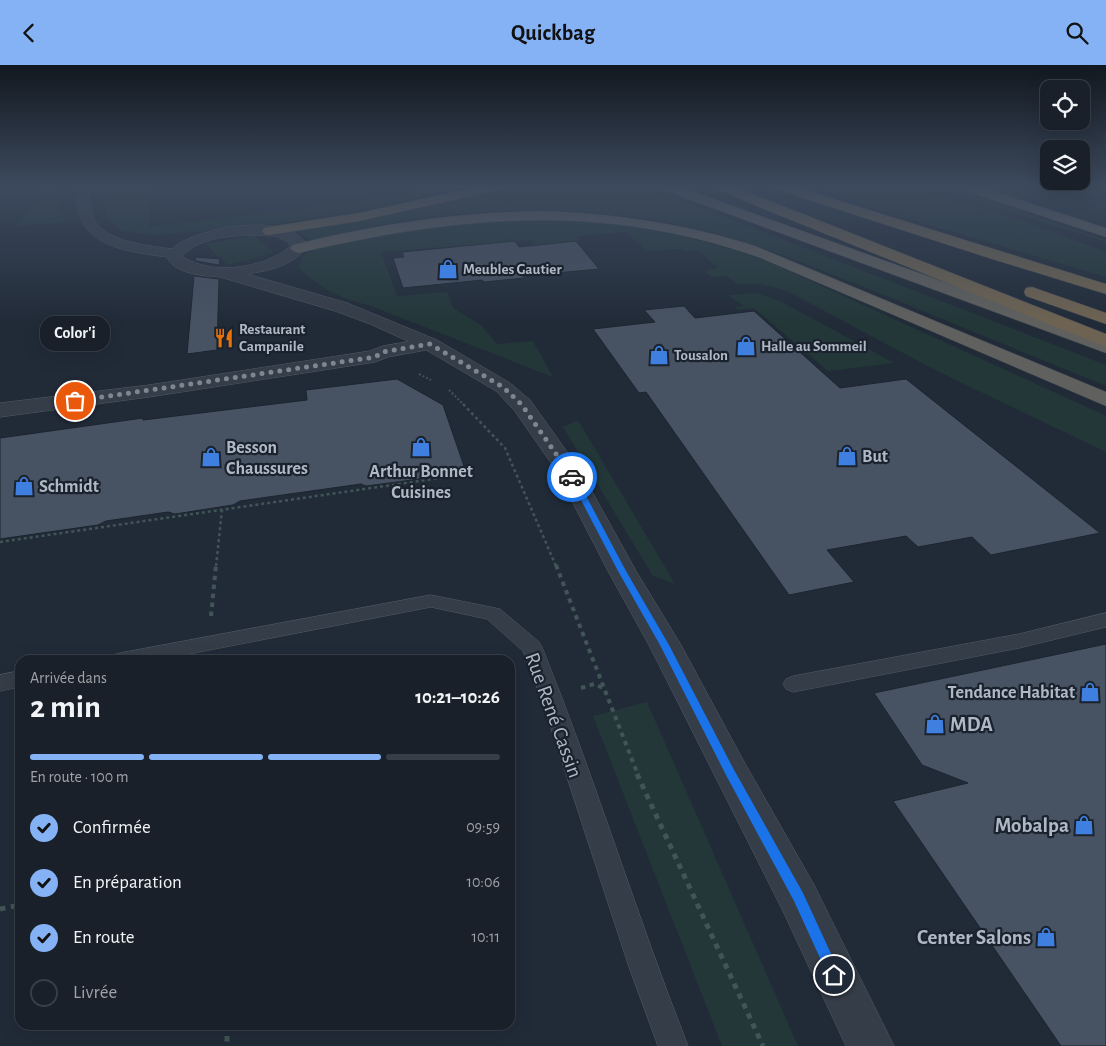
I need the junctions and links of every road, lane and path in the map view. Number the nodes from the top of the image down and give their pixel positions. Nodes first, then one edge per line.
1 (233, 232) edge
2 (272, 232) edge
3 (372, 232) edge
4 (685, 232) edge
5 (791, 232) edge
6 (831, 232) edge
7 (877, 232) edge
8 (918, 232) edge
9 (99, 233) joint
10 (206, 236) junction
11 (175, 254) junction
12 (292, 254) junction
13 (939, 258) dead end
14 (221, 272) junction
15 (1022, 288) dead end
16 (1106, 289) edge
17 (341, 307) junction
18 (1106, 319) edge
19 (1106, 341) edge
20 (430, 344) junction
21 (1106, 347) edge
22 (412, 371) dead end
23 (437, 382) dead end
24 (445, 386) dead end
25 (1106, 400) edge
26 (0, 408) edge
27 (461, 475) dead end
28 (222, 510) junction
29 (0, 543) edge
30 (1106, 620) edge
31 (208, 644) junction
32 (148, 655) edge
33 (15, 680) edge
34 (0, 683) edge
35 (793, 684) dead end
36 (604, 689) junction
37 (580, 695) dead end
38 (15, 906) edge
39 (0, 909) edge
40 (227, 1030) edge
41 (227, 1046) edge
42 (673, 1046) edge
43 (763, 1046) edge
44 (870, 1046) edge

1 - 10 street
2 - 12 street
3 - 12 highway
4 - 25 highway
5 - 21 highway
6 - 19 highway
7 - 13 highway
8 - 16 highway
9 - 10 street
9 - 11 street
10 - 11 street
11 - 14 street
12 - 14 street
12 - 17 street
14 - 17 street
15 - 18 highway
17 - 20 street
20 - 26 street
20 - 44 street
22 - 23 path
24 - 36 path
27 - 28 path
28 - 29 path
28 - 31 path
30 - 35 lane
31 - 32 lane, Rue René Cassin
31 - 42 lane, Rue René Cassin
33 - 34 lane
36 - 37 path
36 - 43 path
38 - 39 path
40 - 41 path

